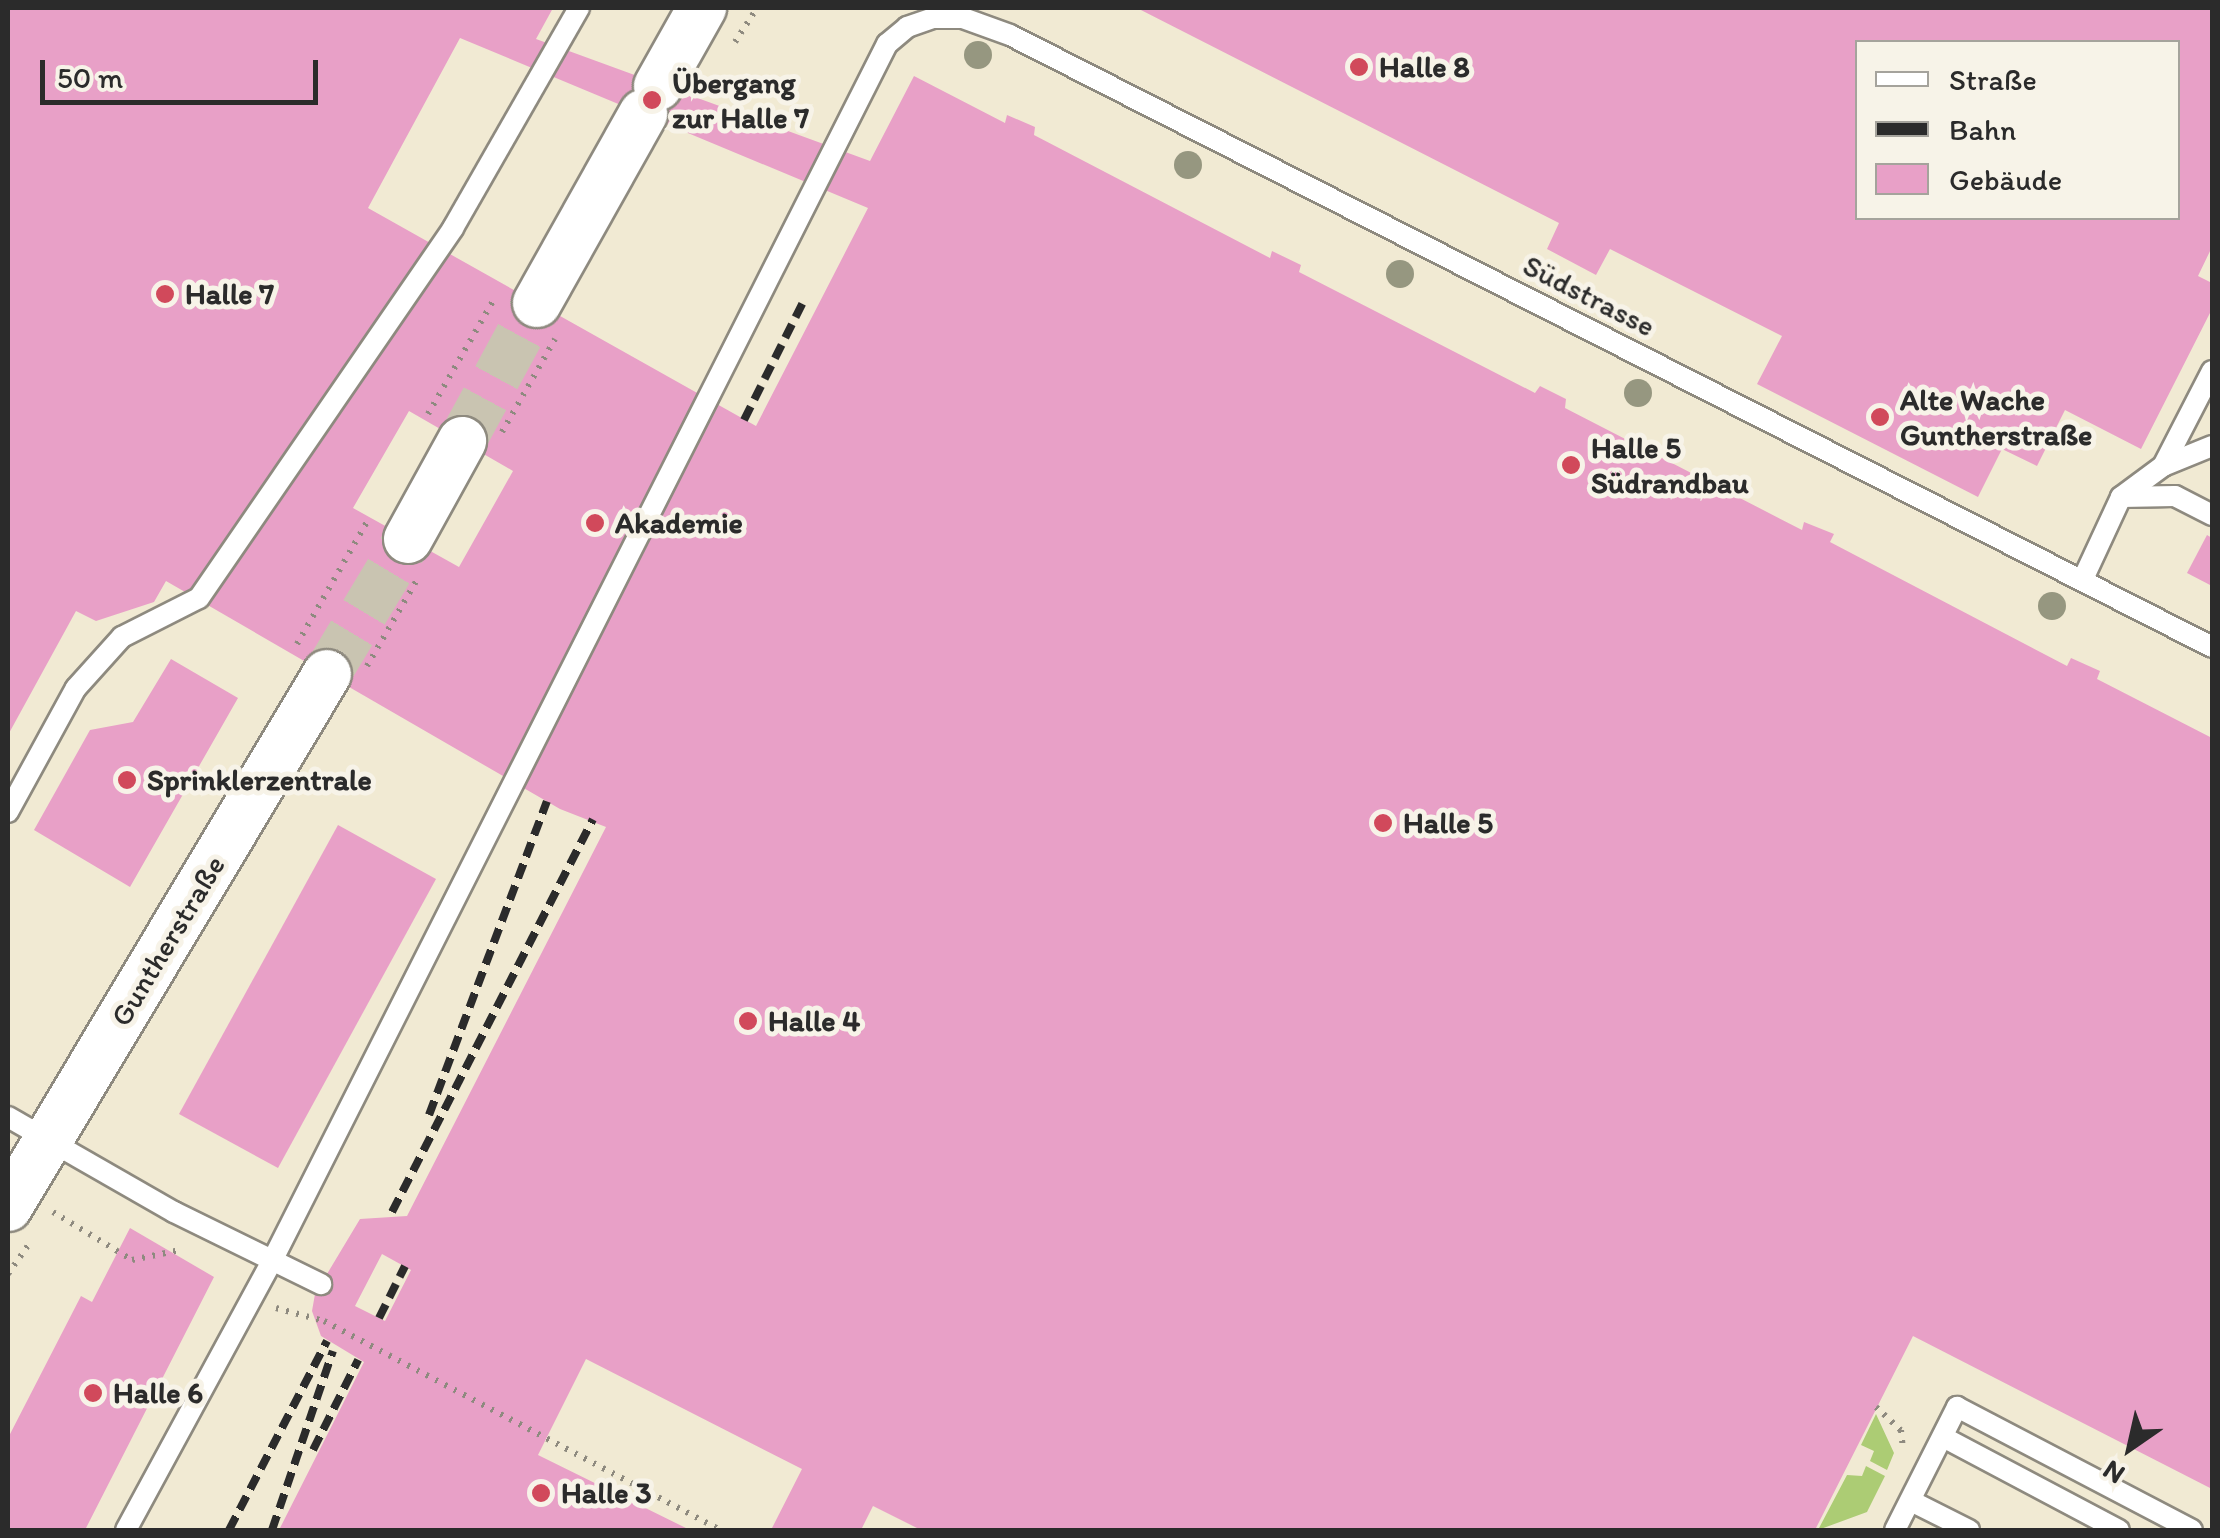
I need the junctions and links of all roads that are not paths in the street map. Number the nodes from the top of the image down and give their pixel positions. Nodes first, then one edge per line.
1 (579, 8) edge
2 (702, 8) edge
3 (935, 12) edge
4 (530, 311) tunnel mouth
5 (2212, 371) edge
6 (460, 436) tunnel mouth
7 (2212, 446) edge
8 (2163, 466) junction
9 (2121, 497) junction
10 (2212, 515) edge
11 (400, 541) tunnel mouth
12 (2083, 580) junction
13 (2212, 647) edge
14 (325, 670) tunnel mouth
15 (8, 812) edge
16 (8, 1118) edge
17 (65, 1151) junction
18 (30, 1209) edge
19 (272, 1261) junction
20 (322, 1284) dead end
21 (1943, 1437) junction
22 (1911, 1501) junction
23 (126, 1530) edge
24 (1895, 1530) edge
25 (1969, 1530) edge
26 (2120, 1530) edge
27 (2192, 1530) edge

1 - 15 lane
2 - 4 street
3 - 12 lane, Südstrasse
3 - 19 lane
5 - 8 lane
6 - 11 street
7 - 8 lane
8 - 9 lane
9 - 10 lane
9 - 12 lane
12 - 13 lane, Südstrasse
14 - 17 street, Guntherstraße
16 - 17 lane
17 - 18 street, Guntherstraße
17 - 19 lane
19 - 20 lane
19 - 23 lane
21 - 22 lane
21 - 26 lane
21 - 27 lane
22 - 24 lane
22 - 25 lane

